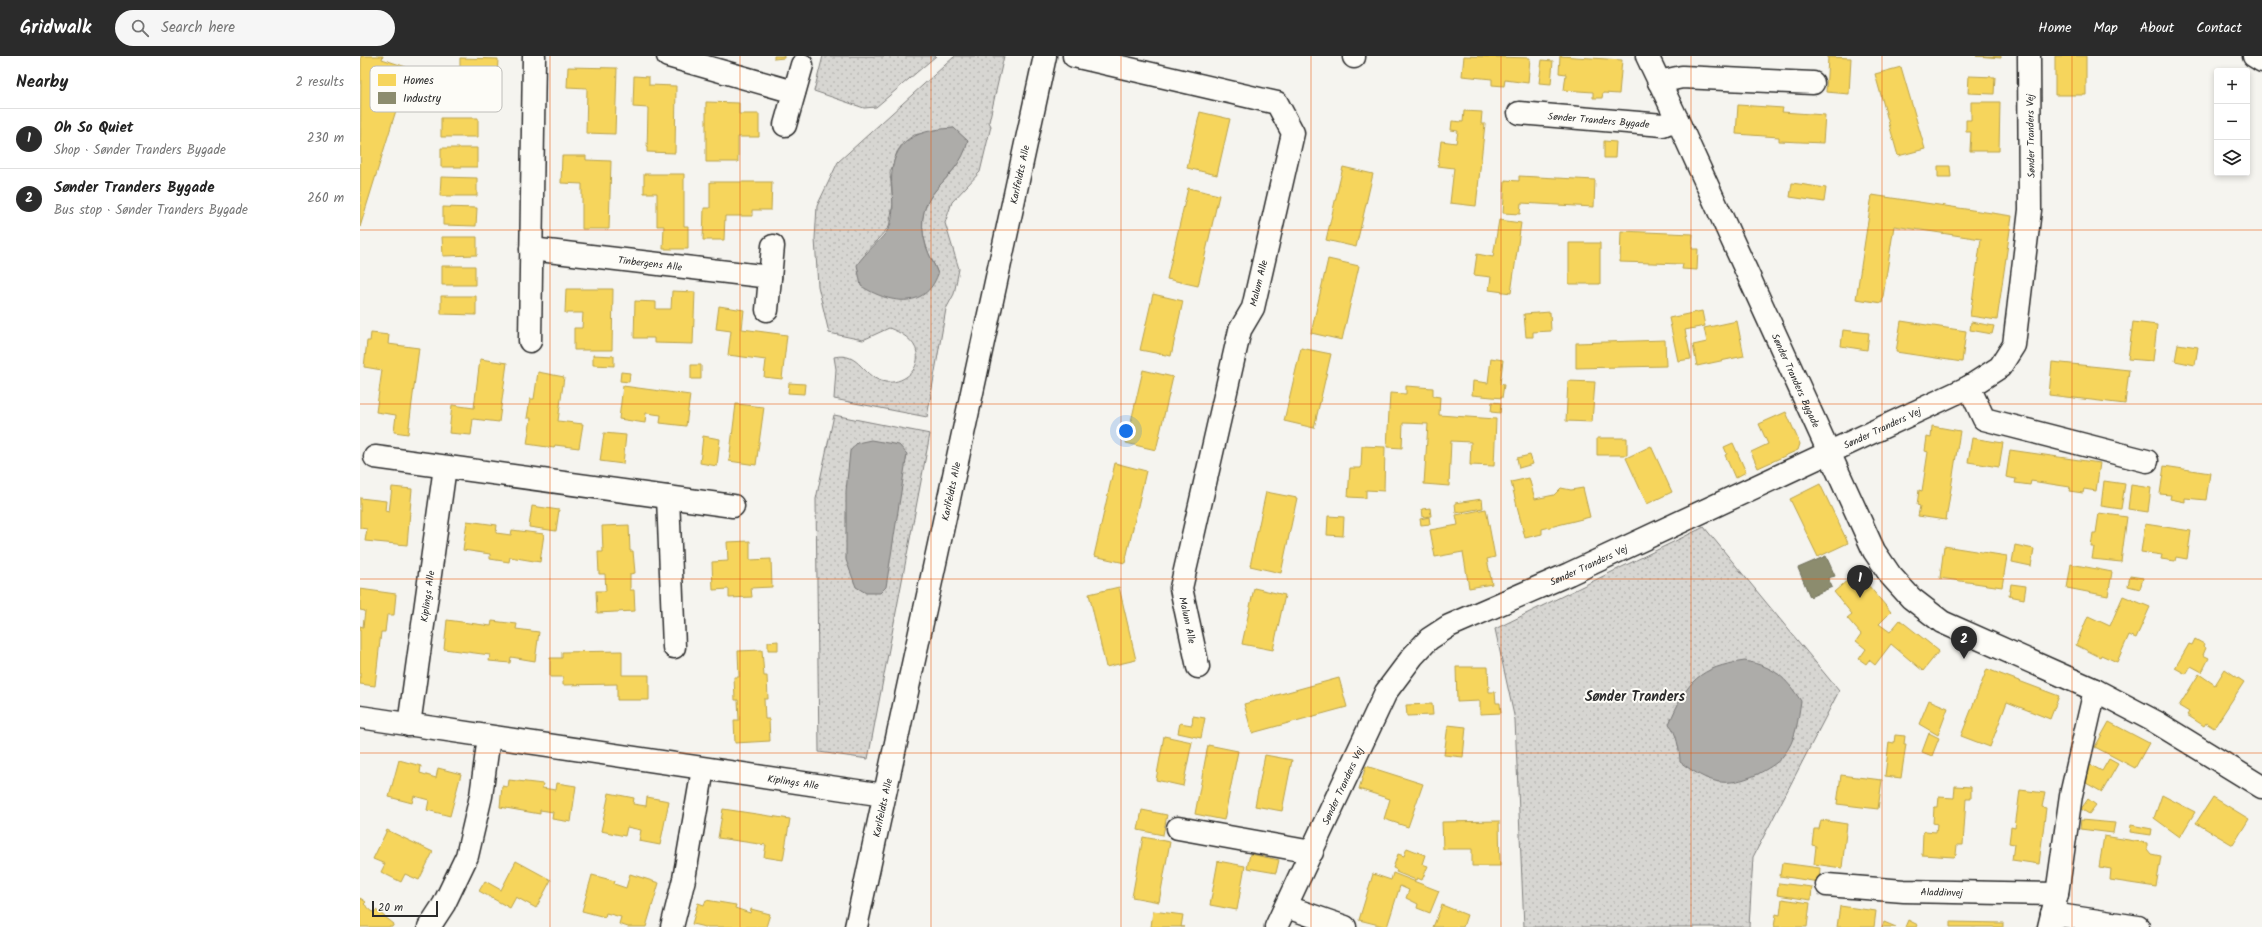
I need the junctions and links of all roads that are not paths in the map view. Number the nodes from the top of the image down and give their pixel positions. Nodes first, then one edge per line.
1 (534, 56) edge
2 (668, 56) edge
3 (1045, 56) edge
4 (1074, 56) edge
5 (1647, 56) edge
6 (2029, 56) edge
7 (2254, 56) edge
8 (2262, 61) edge
9 (802, 65) dead end
10 (1660, 82) junction
11 (1814, 83) dead end
12 (794, 92) junction
13 (1519, 113) dead end
14 (1677, 119) junction
15 (785, 125) dead end
16 (773, 246) dead end
17 (531, 249) junction
18 (770, 277) junction
19 (766, 310) dead end
20 (530, 341) dead end
21 (1969, 386) junction
22 (1829, 452) junction
23 (375, 457) dead end
24 (2147, 461) dead end
25 (445, 467) junction
26 (668, 497) junction
27 (733, 506) dead end
28 (674, 647) dead end
29 (1198, 667) dead end
30 (2095, 690) junction
31 (360, 717) edge
32 (409, 725) junction
33 (490, 737) junction
34 (703, 769) junction
35 (2262, 787) edge
36 (884, 795) junction
37 (1178, 828) dead end
38 (1312, 852) junction
39 (1827, 885) dead end
40 (1287, 907) junction
41 (2052, 912) edge
42 (429, 927) edge
43 (672, 927) edge
44 (856, 927) edge
45 (1276, 927) edge
46 (1345, 927) edge
47 (2138, 927) edge

1 - 17 street
2 - 12 street
3 - 36 street, Karlfeldts Alle
4 - 29 street, Malum Alle
5 - 10 street, Sønder Tranders Bygade
6 - 21 street, Sønder Tranders Vej
7 - 8 street
9 - 12 street
10 - 11 street
10 - 14 street, Sønder Tranders Bygade
12 - 15 street
13 - 14 street, Sønder Tranders Bygade
14 - 22 street, Sønder Tranders Bygade
16 - 18 street
17 - 18 street, Tinbergens Alle
17 - 20 street
18 - 19 street
21 - 22 street, Sønder Tranders Vej
21 - 24 street
22 - 30 street, Sønder Tranders Bygade
22 - 38 street, Sønder Tranders Vej
23 - 25 street
25 - 26 street
25 - 32 street, Kiplings Alle
26 - 27 street
26 - 28 street
30 - 35 street, Sønder Tranders Bygade
30 - 41 street
31 - 32 street, Kiplings Alle
32 - 33 street, Kiplings Alle
33 - 34 street, Kiplings Alle
33 - 42 street
34 - 36 street, Kiplings Alle
34 - 43 street
36 - 44 street, Karlfeldts Alle
37 - 38 street
38 - 40 street, Sønder Tranders Vej
39 - 41 street, Aladdinvej
40 - 45 street, Sønder Tranders Vej
40 - 46 street
41 - 47 street, Aladdinvej

